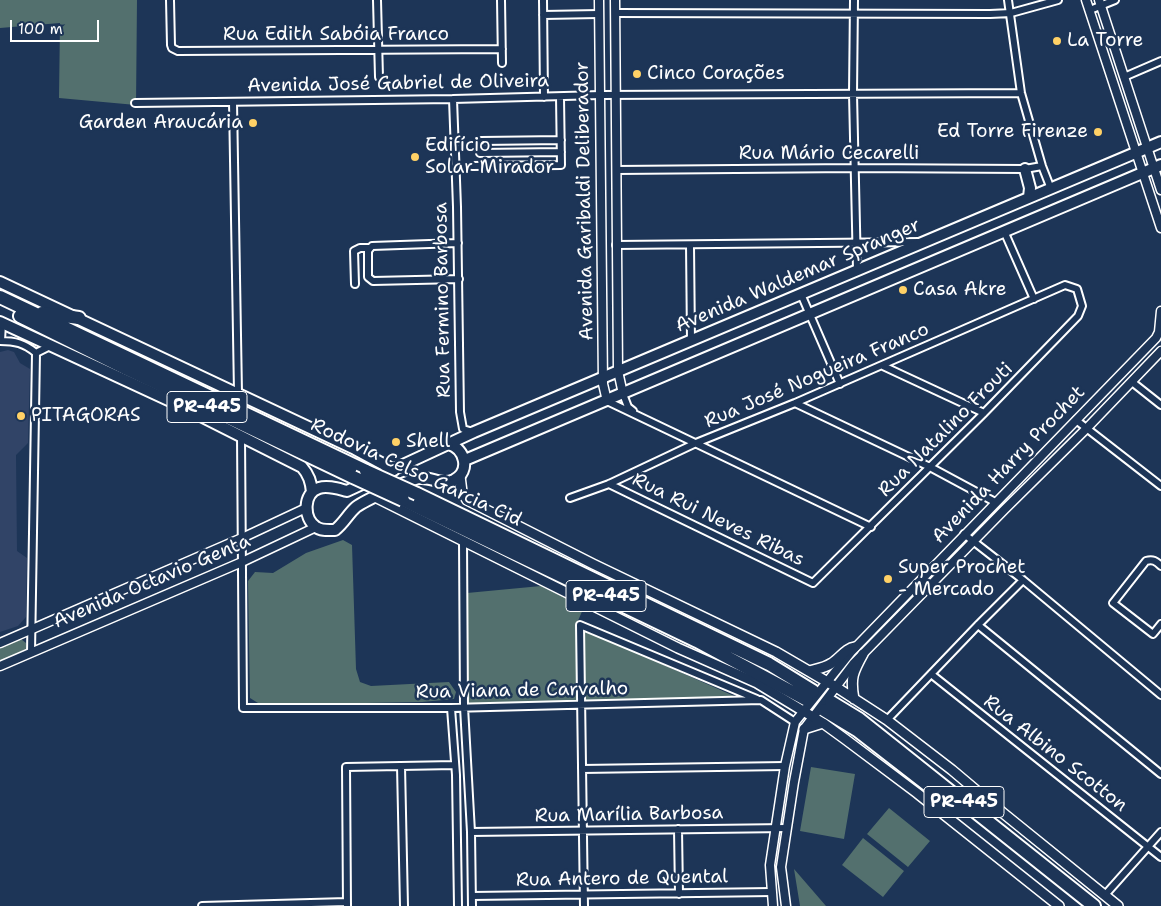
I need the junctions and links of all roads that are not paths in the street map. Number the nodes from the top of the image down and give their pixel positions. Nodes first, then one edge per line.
1 (170, 0) edge
2 (377, 0) edge
3 (501, 0) edge
4 (543, 0) edge
5 (599, 0) edge
6 (615, 0) edge
7 (854, 0) edge
8 (1008, 0) edge
9 (1058, 0) edge
10 (1086, 0) edge
11 (1115, 0) edge
12 (1100, 3) edge
13 (1090, 10) junction
14 (615, 13) junction
15 (1011, 13) junction
16 (599, 14) junction
17 (543, 15) junction
18 (854, 15) junction
19 (502, 49) junction
20 (378, 50) junction
21 (1161, 61) edge
22 (502, 63) dead end
23 (379, 77) dead end
24 (1124, 77) junction
25 (1021, 93) junction
26 (853, 94) junction
27 (601, 95) junction
28 (616, 95) junction
29 (544, 97) junction
30 (560, 97) junction
31 (453, 99) junction
32 (233, 102) junction
33 (136, 103) dead end
34 (561, 140) junction
35 (481, 141) dead end
36 (1161, 142) edge
37 (1147, 148) junction
38 (561, 152) junction
39 (1136, 152) junction
40 (480, 153) dead end
41 (472, 166) dead end
42 (1042, 166) junction
43 (1157, 166) edge
44 (855, 168) junction
45 (1025, 169) junction
46 (616, 170) junction
47 (1143, 172) junction
48 (1051, 189) junction
49 (1161, 190) edge
50 (1029, 197) junction
51 (1161, 228) edge
52 (1004, 231) junction
53 (926, 242) junction
54 (458, 243) junction
55 (856, 243) junction
56 (616, 245) junction
57 (690, 245) junction
58 (369, 248) junction
59 (857, 270) junction
60 (459, 278) junction
61 (0, 282) edge
62 (355, 284) dead end
63 (1077, 289) joint
64 (802, 294) junction
65 (0, 297) edge
66 (1034, 299) junction
67 (0, 305) edge
68 (30, 311) junction
69 (1161, 311) edge
70 (810, 314) junction
71 (79, 318) junction
72 (1, 322) edge
73 (691, 340) junction
74 (0, 341) edge
75 (50, 346) junction
76 (1161, 351) edge
77 (36, 353) junction
78 (882, 366) junction
79 (618, 371) junction
80 (603, 378) junction
81 (1132, 382) junction
82 (840, 384) junction
83 (238, 393) junction
84 (623, 394) junction
85 (607, 401) junction
86 (795, 403) junction
87 (1161, 405) edge
88 (984, 413) junction
89 (637, 416) junction
90 (1076, 420) junction
91 (1087, 428) junction
92 (474, 432) junction
93 (240, 436) junction
94 (450, 444) junction
95 (696, 444) junction
96 (465, 460) junction
97 (930, 467) junction
98 (394, 470) junction
99 (460, 476) junction
100 (609, 484) junction
101 (1161, 486) edge
102 (312, 492) junction
103 (375, 497) junction
104 (570, 498) dead end
105 (995, 502) junction
106 (306, 508) junction
107 (316, 527) junction
108 (871, 527) junction
109 (964, 534) junction
110 (242, 538) junction
111 (463, 541) junction
112 (973, 542) junction
113 (1159, 561) edge
114 (242, 562) junction
115 (1023, 580) junction
116 (813, 583) joint
117 (1161, 624) edge
118 (978, 625) junction
119 (31, 628) junction
120 (0, 643) edge
121 (855, 647) junction
122 (31, 652) junction
123 (863, 654) junction
124 (0, 666) edge
125 (809, 671) junction
126 (931, 674) junction
127 (827, 681) junction
128 (836, 687) junction
129 (1161, 695) edge
130 (854, 699) junction
131 (761, 700) junction
132 (808, 701) junction
133 (581, 705) junction
134 (464, 707) junction
135 (452, 708) junction
136 (813, 717) junction
137 (887, 720) junction
138 (795, 722) junction
139 (823, 723) junction
140 (804, 729) junction
141 (454, 765) junction
142 (401, 766) junction
143 (785, 766) junction
144 (582, 769) junction
145 (1161, 774) edge
146 (678, 828) junction
147 (775, 828) junction
148 (787, 828) junction
149 (583, 830) junction
150 (471, 832) junction
151 (1161, 832) edge
152 (1148, 846) junction
153 (1161, 857) edge
154 (772, 892) junction
155 (679, 894) junction
156 (584, 895) junction
157 (1105, 895) junction
158 (472, 896) junction
159 (347, 904) edge
160 (202, 906) edge
161 (404, 906) edge
162 (458, 906) edge
163 (472, 906) edge
164 (584, 906) edge
165 (773, 906) edge
166 (786, 906) edge
167 (1058, 906) edge
168 (1081, 906) edge
169 (1094, 906) edge
170 (1118, 906) edge

1 - 20 street, Rua Edith Sabóia Franco
2 - 20 street
3 - 19 street
4 - 17 street
5 - 16 street, Avenida Garibaldi Deliberador
6 - 14 street, Avenida Garibaldi Deliberador
7 - 18 street
8 - 15 street
9 - 15 street
10 - 13 street
11 - 12 street
12 - 13 street
12 - 24 street
13 - 39 street
14 - 18 street
14 - 28 street, Avenida Garibaldi Deliberador
15 - 18 street
15 - 25 street
16 - 17 street
16 - 27 street, Avenida Garibaldi Deliberador
17 - 29 street
18 - 26 street
19 - 20 street, Rua Edith Sabóia Franco
19 - 22 street
20 - 23 street
21 - 24 street
24 - 37 street
25 - 26 street, Avenida José Gabriel de Oliveira
25 - 42 street
26 - 28 street, Avenida José Gabriel de Oliveira
26 - 44 street
27 - 28 street, Avenida José Gabriel de Oliveira
27 - 30 street, Avenida José Gabriel de Oliveira
27 - 80 street, Avenida Garibaldi Deliberador
28 - 46 street, Avenida Garibaldi Deliberador
29 - 30 street, Avenida José Gabriel de Oliveira
29 - 31 street, Avenida José Gabriel de Oliveira
30 - 34 street
31 - 32 street, Avenida José Gabriel de Oliveira
31 - 54 street, Rua Fermino Barbosa
32 - 33 street, Avenida José Gabriel de Oliveira
32 - 83 street
34 - 35 street
34 - 38 street
36 - 37 main road, Avenida Waldemar Spranger
37 - 39 main road, Avenida Waldemar Spranger
37 - 43 street
38 - 40 street
38 - 41 street
39 - 47 street
39 - 48 main road, Avenida Waldemar Spranger
42 - 45 street, Rua Mário Cecarelli
42 - 48 street
43 - 47 main road, Avenida Waldemar Spranger
43 - 49 street
44 - 45 street, Rua Mário Cecarelli
44 - 46 street, Rua Mário Cecarelli
44 - 55 street
45 - 50 main road
46 - 56 street, Avenida Garibaldi Deliberador
47 - 51 street
47 - 52 main road, Avenida Waldemar Spranger
48 - 50 main road, Avenida Waldemar Spranger
50 - 53 main road, Avenida Waldemar Spranger
52 - 66 street
52 - 70 main road, Avenida Waldemar Spranger
53 - 55 street
53 - 59 main road, Avenida Waldemar Spranger
54 - 58 street
54 - 60 street, Rua Fermino Barbosa
55 - 57 street
55 - 59 street
56 - 57 street
56 - 79 street, Avenida Garibaldi Deliberador
57 - 73 street
58 - 60 street
58 - 62 street
59 - 64 main road, Avenida Waldemar Spranger
60 - 92 street, Rua Fermino Barbosa
61 - 71 main road
63 - 66 street, Rua José Nogueira Franco
63 - 88 street, Rua Natalino Frouti
64 - 70 street
64 - 73 main road, Avenida Waldemar Spranger
65 - 68 highway, Rodovia Celso Garcia Cid / PR-445
66 - 78 street, Rua José Nogueira Franco
67 - 132 highway, Rodovia Celso Garcia Cid / PR-445, bridge
68 - 71 highway
68 - 132 highway, Rodovia Celso Garcia Cid / PR-445, bridge
69 - 90 street, Avenida Harry Prochet
70 - 82 street
70 - 84 main road, Avenida Waldemar Spranger
71 - 83 main road
72 - 74 street
72 - 75 main road, PR-445
73 - 79 main road, Avenida Waldemar Spranger
74 - 77 street
75 - 77 street
75 - 93 main road, PR-445
76 - 81 street, Avenida Harry Prochet
77 - 119 street
78 - 82 street, Rua José Nogueira Franco
78 - 88 street
79 - 80 main road, Avenida Waldemar Spranger
79 - 84 street, Avenida Garibaldi Deliberador
80 - 85 street, Avenida Garibaldi Deliberador
80 - 92 main road, Avenida Waldemar Spranger
81 - 87 street
81 - 91 street, Avenida Harry Prochet
82 - 86 street, Rua José Nogueira Franco
83 - 98 main road
84 - 85 main road, Avenida Waldemar Spranger
84 - 89 street
85 - 89 street
85 - 96 main road, Avenida Waldemar Spranger
86 - 95 street, Rua José Nogueira Franco
86 - 97 street
88 - 97 street, Rua Natalino Frouti
89 - 95 street
90 - 91 street
90 - 105 street, Avenida Harry Prochet
91 - 101 street
91 - 112 street, Avenida Harry Prochet
92 - 94 main road, Avenida Waldemar Spranger
93 - 102 main road
93 - 110 street
94 - 96 main road
94 - 98 main road, Avenida Waldemar Spranger
95 - 100 street, Rua José Nogueira Franco
95 - 108 street
96 - 99 main road
97 - 105 street
97 - 108 street, Rua Natalino Frouti
98 - 102 main road, Avenida Waldemar Spranger
99 - 103 main road
99 - 125 main road
100 - 104 street, Rua José Nogueira Franco
100 - 116 street, Rua Rui Neves Ribas
102 - 106 main road
103 - 107 main road
103 - 111 main road, Rodovia Celso Garcia Cid
105 - 109 street, Avenida Harry Prochet
106 - 107 main road
106 - 110 street, Avenida Octavio Genta
107 - 114 street, Avenida Octavio Genta
108 - 116 street, Rua Natalino Frouti
109 - 112 street
109 - 121 street, Avenida Harry Prochet
110 - 114 street
110 - 119 street, Avenida Octavio Genta
111 - 132 main road, Rodovia Celso Garcia Cid / PR-445
111 - 134 street
112 - 115 street
112 - 123 street, Avenida Harry Prochet
113 - 117 street
114 - 122 street, Avenida Octavio Genta
114 - 135 street, Rua Viana de Carvalho
115 - 118 street
115 - 129 street
118 - 126 street
118 - 145 street
119 - 120 street, Avenida Octavio Genta
119 - 122 street
121 - 123 street
121 - 125 main road
121 - 127 street, Avenida Harry Prochet
122 - 124 street, Avenida Octavio Genta
123 - 128 street, Avenida Harry Prochet
123 - 130 main road
125 - 127 main road
126 - 137 street
126 - 152 street, Rua Albino Scotton
127 - 128 main road
127 - 132 street, Avenida Harry Prochet
128 - 130 main road
128 - 136 street, Avenida Harry Prochet
130 - 137 main road
131 - 133 street, Rua Viana de Carvalho
131 - 133 street
131 - 138 street
132 - 136 main road, Rodovia Celso Garcia Cid / PR-445
132 - 138 street, Avenida Harry Prochet
133 - 134 street, Rua Viana de Carvalho
133 - 144 street
134 - 135 street, Rua Viana de Carvalho
134 - 150 street
135 - 141 street
136 - 139 main road, Rodovia Celso Garcia Cid / PR-445
136 - 140 street, Avenida Harry Prochet
137 - 157 main road
138 - 143 street
139 - 140 main road
139 - 167 main road, Rodovia Celso Garcia Cid / PR-445
140 - 148 street
141 - 142 street
141 - 162 street
142 - 159 street
142 - 161 street
143 - 144 street
143 - 147 street
144 - 149 street
146 - 147 street, Rua Marília Barbosa
146 - 149 street, Rua Marília Barbosa
146 - 155 street
147 - 148 street, Rua Marília Barbosa
147 - 154 street
148 - 166 street
149 - 150 street, Rua Marília Barbosa
149 - 156 street
150 - 158 street
151 - 152 street
152 - 153 street, Rua Albino Scotton
152 - 157 street
154 - 155 street, Rua Antero de Quental
154 - 165 street
155 - 156 street, Rua Antero de Quental
156 - 158 street, Rua Antero de Quental
156 - 164 street
157 - 170 main road
158 - 163 street
159 - 160 street
168 - 169 highway, PR-445

